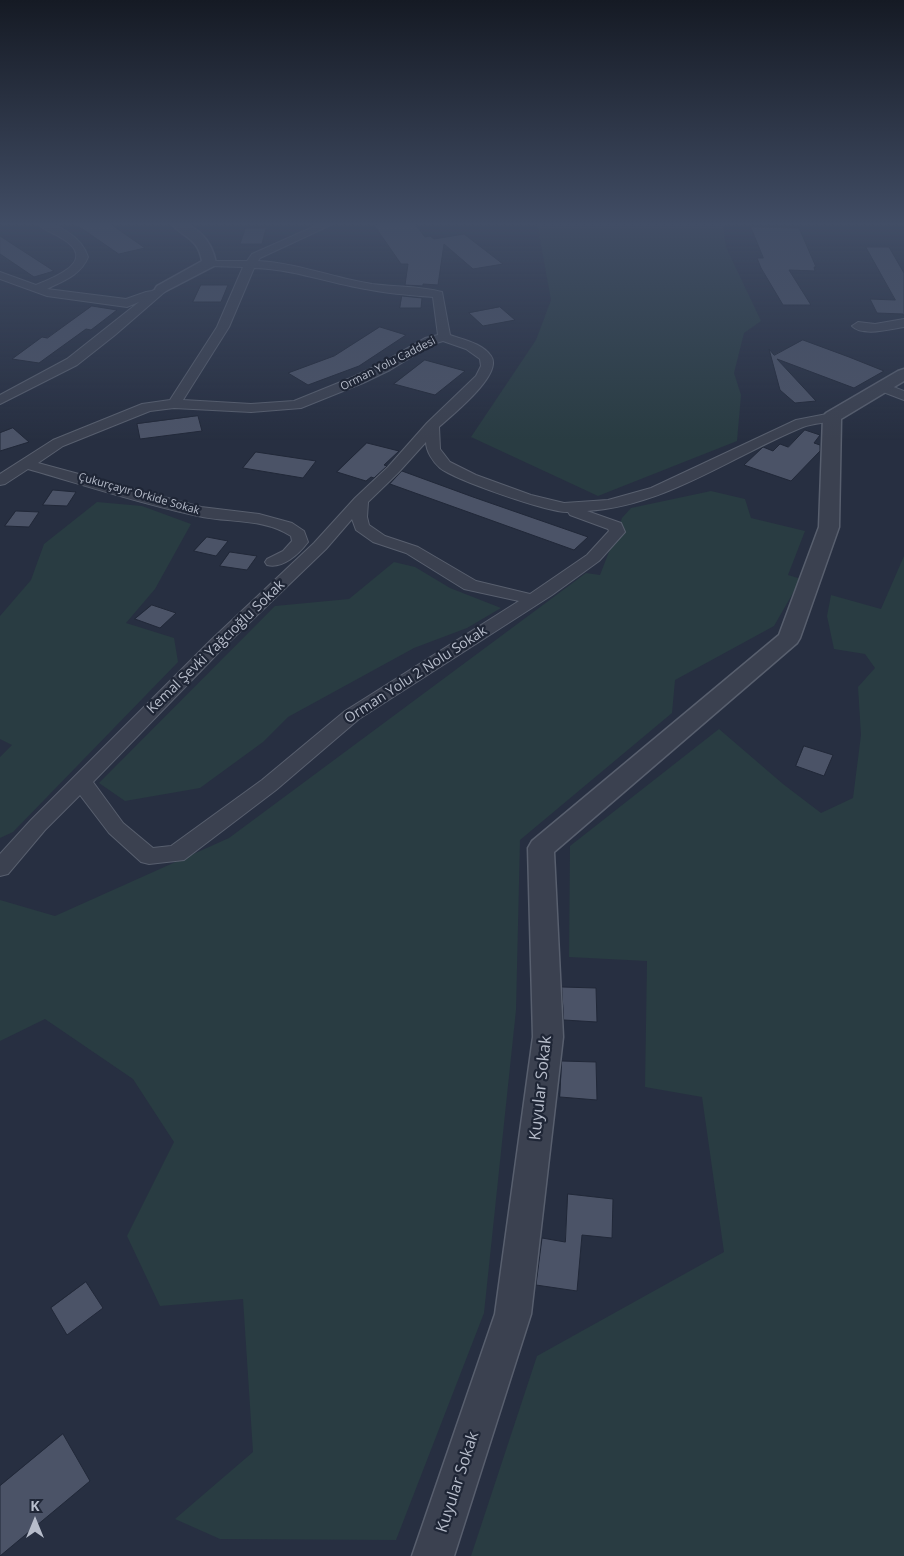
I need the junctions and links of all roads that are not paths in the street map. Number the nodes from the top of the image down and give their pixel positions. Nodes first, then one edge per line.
1 (64, 296) edge
2 (145, 296) edge
3 (154, 296) edge
4 (237, 296) edge
5 (438, 296) edge
6 (904, 323) edge
7 (858, 326) dead end
8 (444, 337) junction
9 (904, 374) edge
10 (883, 387) junction
11 (904, 396) edge
12 (0, 400) edge
13 (174, 404) junction
14 (832, 417) junction
15 (432, 426) junction
16 (26, 464) junction
17 (0, 481) edge
18 (360, 501) junction
19 (564, 508) junction
20 (273, 562) dead end
21 (532, 600) junction
22 (81, 781) junction
23 (0, 868) edge
24 (433, 1556) edge

1 - 2 street
3 - 12 street
4 - 13 street
5 - 8 street
6 - 7 street
8 - 13 street, Orman Yolu Caddesi
8 - 15 street, Orman Yolu Caddesi
9 - 10 street
10 - 11 street
10 - 14 street
13 - 16 street, Orman Yolu Caddesi
14 - 19 street
14 - 24 street, Kuyular Sokak
15 - 18 street, Kemal Şevki Yağcıoğlu Sokak
15 - 19 street
16 - 17 street, Orman Yolu Caddesi
16 - 20 street, Çukurçayır Orkide Sokak
18 - 21 street
18 - 22 street, Kemal Şevki Yağcıoğlu Sokak
19 - 21 street, Orman Yolu 2 Nolu Sokak
21 - 22 street, Orman Yolu 2 Nolu Sokak
22 - 23 street, Kemal Şevki Yağcıoğlu Sokak

